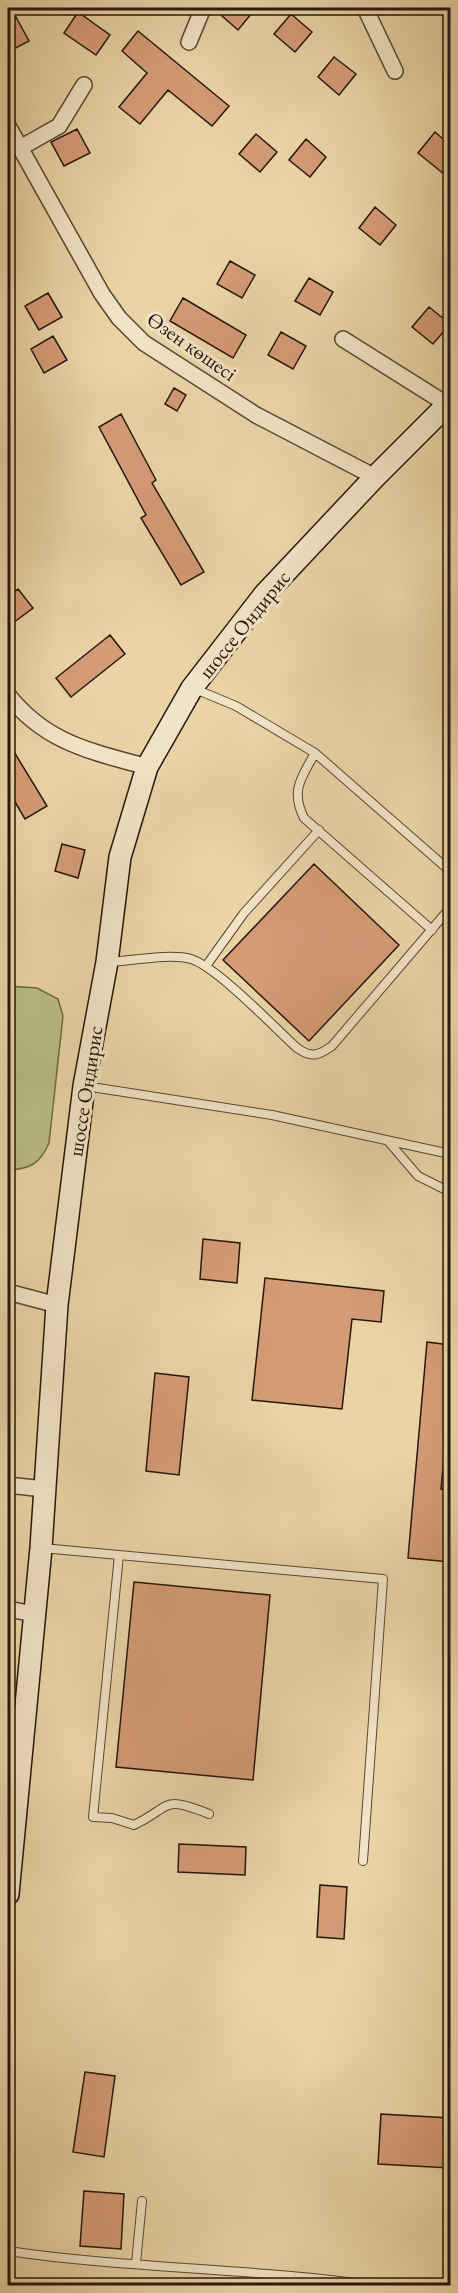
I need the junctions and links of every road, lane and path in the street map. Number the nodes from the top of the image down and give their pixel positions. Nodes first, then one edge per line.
1 (203, 8) edge
2 (365, 8) edge
3 (189, 42) dead end
4 (395, 71) dead end
5 (84, 85) dead end
6 (8, 126) edge
7 (20, 148) junction
8 (343, 339) dead end
9 (449, 404) edge
10 (375, 477) junction
11 (192, 688) junction
12 (8, 695) edge
13 (315, 753) junction
14 (147, 767) junction
15 (319, 830) junction
16 (450, 871) edge
17 (450, 908) edge
18 (432, 930) junction
19 (107, 962) junction
20 (206, 966) junction
21 (84, 1086) junction
22 (388, 1142) junction
23 (450, 1154) edge
24 (450, 1192) edge
25 (8, 1292) edge
26 (57, 1305) junction
27 (8, 1485) edge
28 (44, 1489) junction
29 (41, 1548) junction
30 (119, 1555) junction
31 (8, 1609) edge
32 (33, 1614) junction
33 (209, 1814) dead end
34 (363, 1862) dead end
35 (8, 1894) edge
36 (142, 2201) dead end
37 (8, 2251) edge
38 (136, 2264) junction
39 (369, 2285) edge
40 (378, 2286) edge

1 - 3 street
2 - 4 street
5 - 7 street
6 - 7 street, Өзен көшесі
7 - 10 street, Өзен көшесі
8 - 9 street
9 - 10 main road, шоссе Ондирис
10 - 11 main road, шоссе Ондирис
11 - 13 lane
11 - 14 main road, шоссе Ондирис
12 - 14 street
13 - 15 lane
13 - 16 lane
14 - 19 main road, шоссе Ондирис
15 - 18 lane
15 - 20 lane
17 - 18 lane
18 - 20 lane
19 - 20 lane
19 - 21 main road, шоссе Ондирис
21 - 22 lane
21 - 26 main road, шоссе Ондирис
22 - 23 lane
22 - 24 lane
25 - 26 street
26 - 28 main road, шоссе Ондирис
27 - 28 street
28 - 29 main road, шоссе Ондирис
29 - 30 lane
29 - 32 main road, шоссе Ондирис
30 - 33 lane
30 - 34 lane
31 - 32 street
32 - 35 main road, шоссе Ондирис
36 - 38 lane
37 - 38 lane
38 - 39 lane
39 - 40 lane

